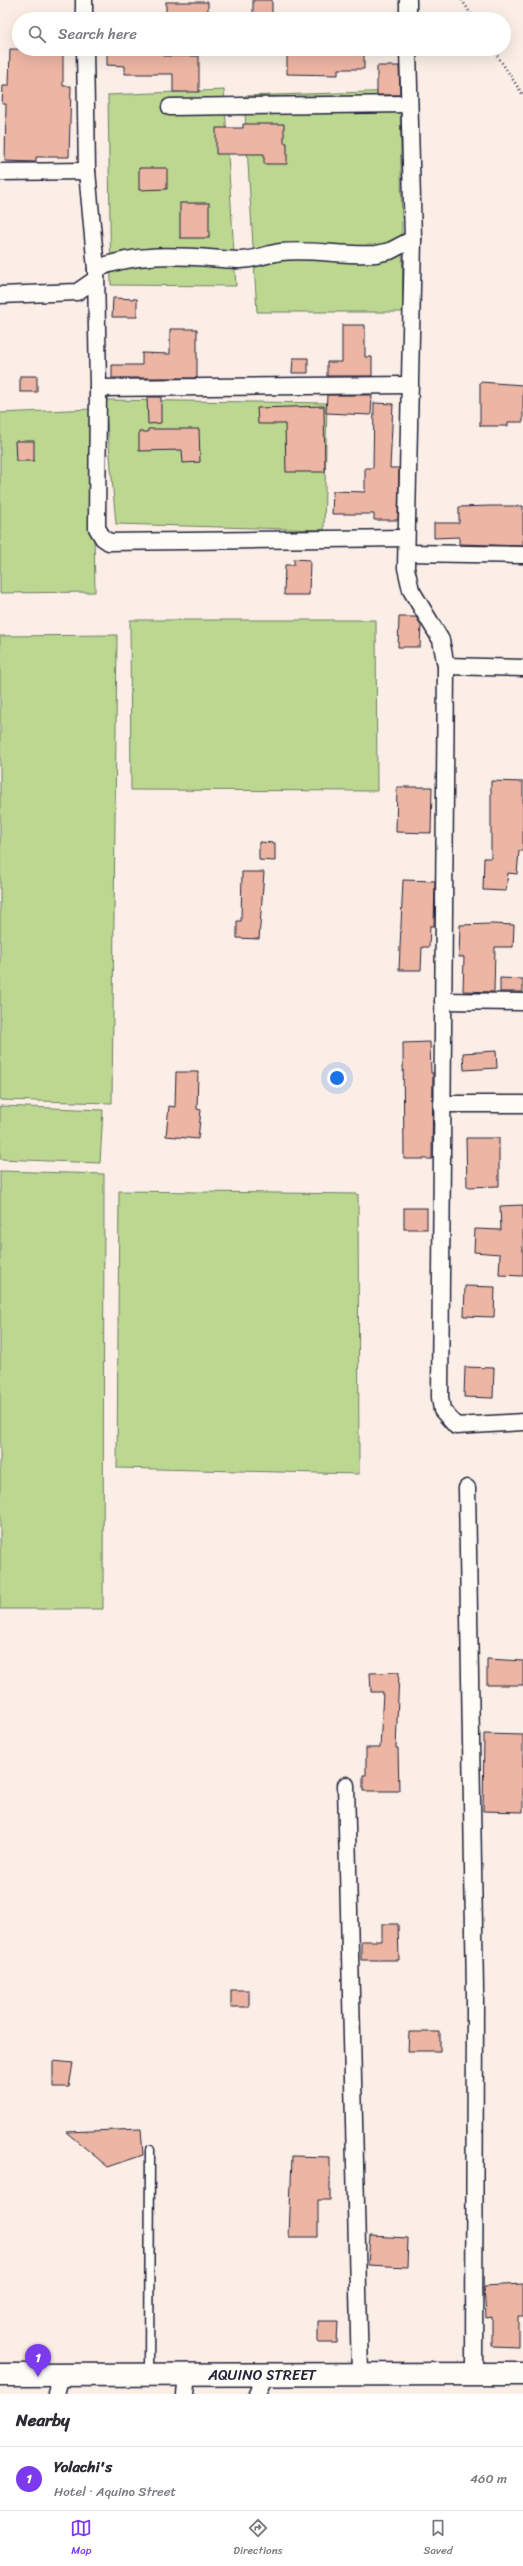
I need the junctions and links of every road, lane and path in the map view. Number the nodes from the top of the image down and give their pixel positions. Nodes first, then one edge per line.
1 (84, 0) edge
2 (408, 0) edge
3 (462, 0) edge
4 (84, 12) edge
5 (408, 12) edge
6 (470, 12) edge
7 (85, 56) edge
8 (408, 56) edge
9 (498, 56) edge
10 (523, 95) edge
11 (409, 104) junction
12 (170, 107) dead end
13 (87, 171) junction
14 (0, 172) edge
15 (414, 239) junction
16 (96, 274) junction
17 (0, 295) edge
18 (410, 385) junction
19 (98, 388) junction
20 (407, 546) junction
21 (523, 555) edge
22 (446, 666) junction
23 (523, 668) edge
24 (443, 1001) junction
25 (523, 1002) edge
26 (442, 1104) junction
27 (523, 1104) edge
28 (523, 1422) edge
29 (467, 1488) dead end
30 (346, 1785) dead end
31 (150, 2150) dead end
32 (360, 2374) junction
33 (474, 2374) junction
34 (523, 2374) edge
35 (0, 2375) edge
36 (149, 2375) junction
37 (186, 2384) edge
38 (261, 2384) edge
39 (59, 2385) edge

1 - 4 street
2 - 5 street
3 - 6 path
7 - 13 street
8 - 11 street
9 - 10 path
11 - 12 street
11 - 15 street
13 - 14 street
13 - 16 street
15 - 16 street
15 - 18 street
16 - 17 street
16 - 19 street
18 - 19 street
18 - 20 street
19 - 20 street
20 - 21 street
20 - 22 street
22 - 23 street
22 - 24 street
24 - 25 street
24 - 26 street
26 - 27 street
26 - 28 street
29 - 33 street
30 - 32 street
31 - 36 lane
32 - 33 main road, AQUINO STREET
32 - 38 main road, AQUINO STREET
33 - 34 main road, AQUINO STREET
35 - 39 main road, AQUINO STREET
36 - 37 main road, AQUINO STREET
36 - 39 main road, AQUINO STREET
37 - 38 main road, AQUINO STREET

